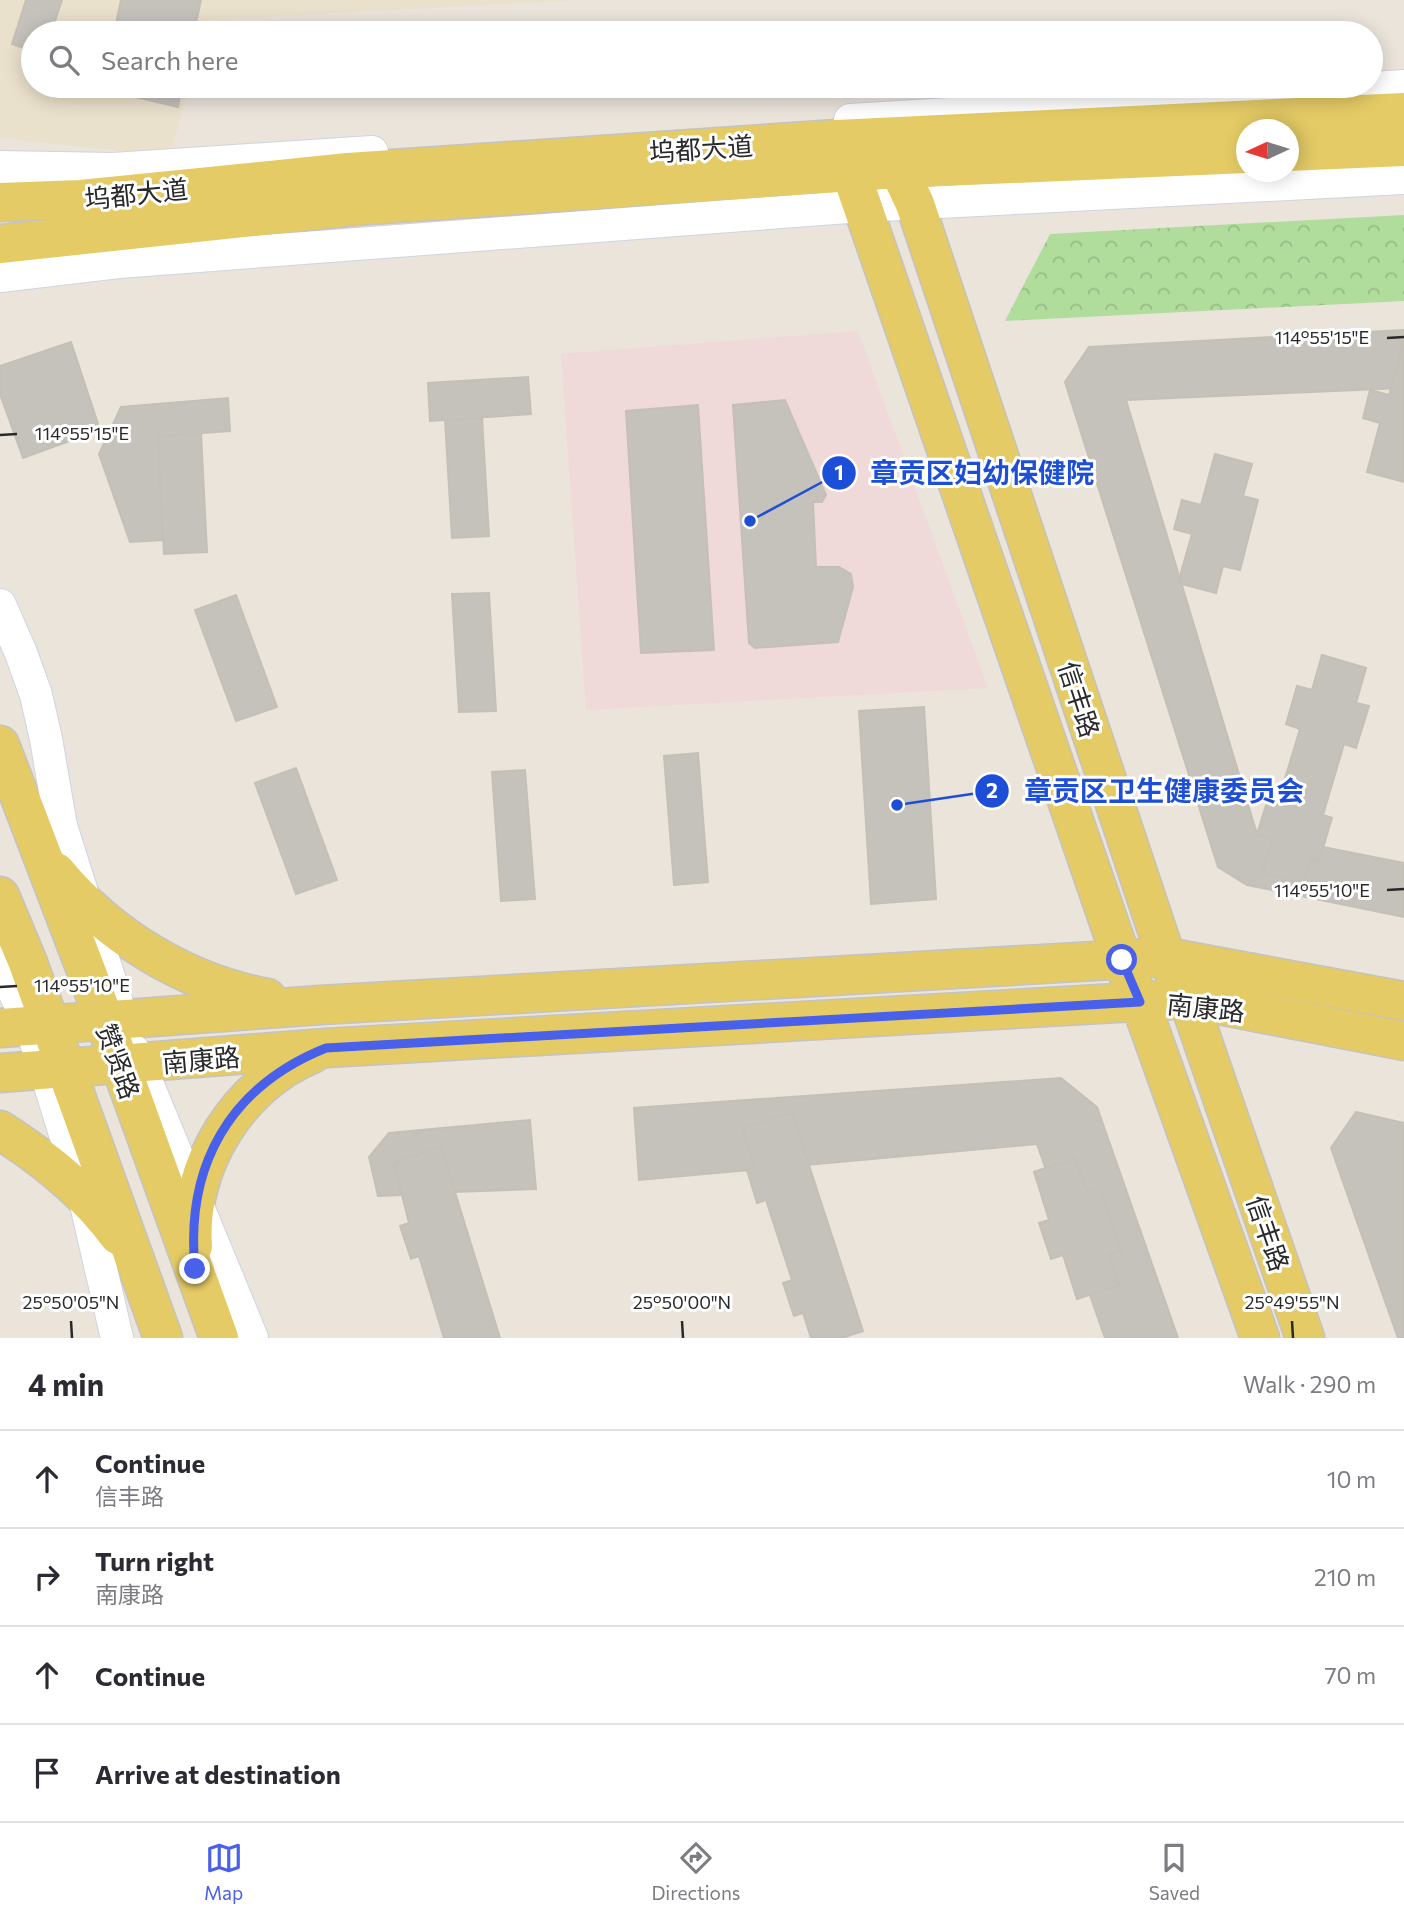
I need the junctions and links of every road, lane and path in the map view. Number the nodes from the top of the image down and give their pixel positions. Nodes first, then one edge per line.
1 (1404, 86) edge
2 (1383, 87) edge
3 (1206, 98) edge
4 (1404, 112) edge
5 (1404, 147) edge
6 (1299, 152) edge
7 (890, 154) junction
8 (1236, 154) edge
9 (0, 167) edge
10 (850, 172) junction
11 (1404, 178) edge
12 (0, 187) edge
13 (81, 199) junction
14 (0, 202) edge
15 (915, 204) junction
16 (86, 236) junction
17 (0, 244) edge
18 (0, 274) edge
19 (0, 605) edge
20 (0, 746) edge
21 (45, 859) junction
22 (0, 896) edge
23 (86, 905) junction
24 (1166, 957) junction
25 (1122, 960) junction
26 (0, 962) edge
27 (1188, 999) junction
28 (1404, 1001) edge
29 (1140, 1002) junction
30 (321, 1005) junction
31 (113, 1018) junction
32 (27, 1026) edge
33 (1404, 1041) edge
34 (326, 1048) junction
35 (130, 1065) junction
36 (55, 1068) junction
37 (0, 1073) edge
38 (0, 1130) edge
39 (84, 1196) junction
40 (197, 1199) junction
41 (136, 1261) junction
42 (195, 1269) junction
43 (117, 1338) edge
44 (163, 1338) edge
45 (219, 1338) edge
46 (252, 1338) edge
47 (1260, 1338) edge
48 (1305, 1338) edge

1 - 2 street
3 - 9 street
4 - 7 main road, 坞都大道
5 - 6 main road
7 - 8 main road, 坞都大道
7 - 10 main road, 坞都大道
7 - 15 main road, 信丰路
10 - 13 main road, 坞都大道
10 - 15 street
10 - 16 main road, 坞都大道
10 - 18 street
10 - 25 main road, 信丰路
11 - 15 street
12 - 13 main road
13 - 14 main road, 坞都大道
15 - 24 main road, 信丰路
16 - 17 main road, 坞都大道
16 - 18 main road
19 - 23 street
20 - 21 main road, 赞贤路
21 - 23 main road
21 - 31 main road, 赞贤路
22 - 32 main road, 赞贤路
23 - 30 main road
23 - 31 street
24 - 25 main road, 南康路
24 - 27 main road, 信丰路
24 - 28 main road, 南康路
25 - 29 main road, 信丰路
25 - 30 main road, 南康路
26 - 32 street
27 - 29 main road, 南康路
27 - 33 main road, 南康路
27 - 48 main road, 信丰路
29 - 34 main road, 南康路
29 - 47 main road, 信丰路
30 - 31 main road, 南康路
31 - 32 main road, 南康路
31 - 35 main road, 赞贤路
32 - 36 main road, 赞贤路
34 - 35 main road, 南康路
34 - 40 main road
35 - 36 main road, 南康路
35 - 40 street
35 - 42 main road, 赞贤路
36 - 37 main road, 南康路
36 - 39 street
36 - 41 main road, 赞贤路
38 - 39 main road
39 - 41 main road
39 - 43 street
40 - 42 main road
40 - 46 street
41 - 44 main road, 赞贤路
42 - 45 main road, 赞贤路

